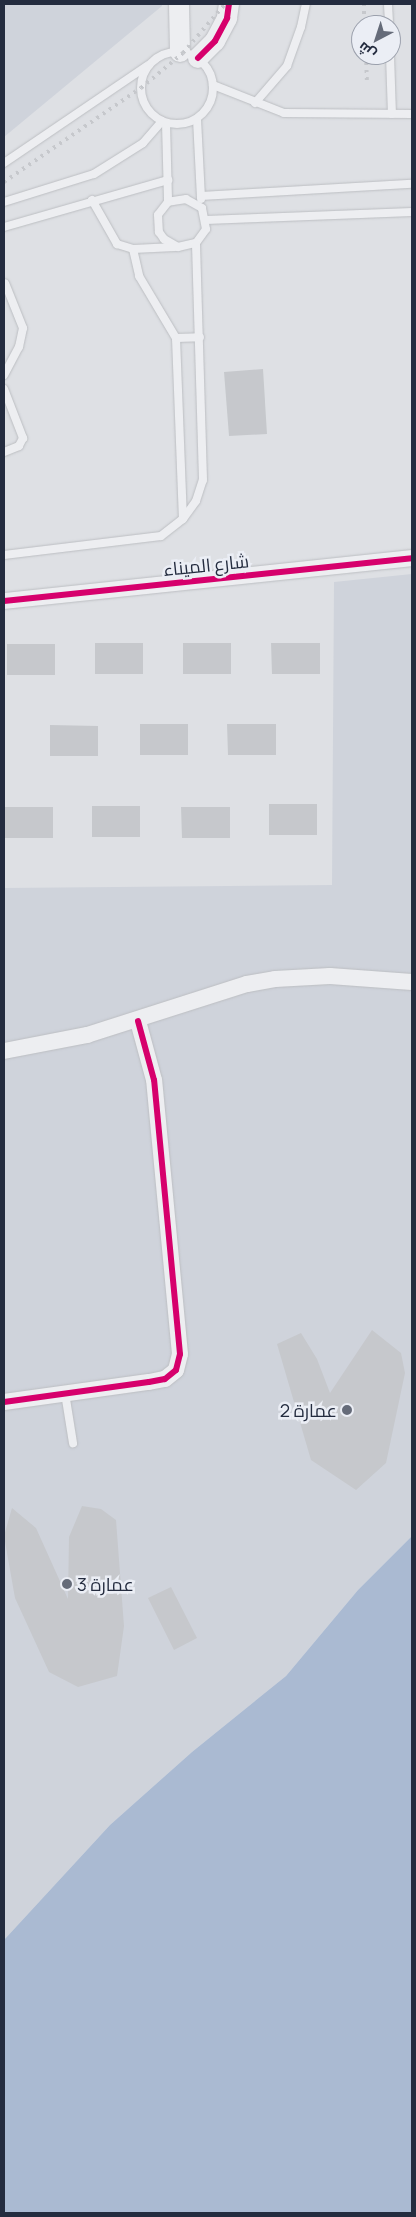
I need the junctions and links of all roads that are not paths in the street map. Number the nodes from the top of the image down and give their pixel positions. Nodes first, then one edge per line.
1 (179, 4) edge
2 (229, 4) edge
3 (306, 4) edge
4 (189, 55) junction
5 (151, 62) junction
6 (390, 65) edge
7 (214, 85) junction
8 (255, 103) junction
9 (392, 114) junction
10 (412, 114) edge
11 (197, 119) junction
12 (164, 122) junction
13 (4, 163) edge
14 (168, 180) junction
15 (412, 184) edge
16 (201, 196) junction
17 (92, 200) junction
18 (4, 202) edge
19 (168, 202) junction
20 (202, 208) junction
21 (412, 212) edge
22 (206, 220) junction
23 (4, 227) edge
24 (196, 243) junction
25 (178, 247) junction
26 (133, 249) junction
27 (5, 283) dead end
28 (200, 337) junction
29 (176, 338) junction
30 (4, 375) edge
31 (4, 389) edge
32 (4, 452) edge
33 (183, 519) junction
34 (4, 555) edge
35 (412, 558) edge
36 (4, 601) edge
37 (412, 982) edge
38 (138, 1021) junction
39 (4, 1051) edge
40 (65, 1394) junction
41 (4, 1402) edge
42 (73, 1443) dead end

1 - 4 street
2 - 4 street
3 - 8 lane
4 - 5 lane
4 - 7 lane
5 - 12 lane
5 - 13 lane
6 - 9 lane
7 - 8 lane
7 - 11 lane
8 - 9 lane
9 - 10 lane
11 - 12 lane
11 - 16 lane
12 - 14 lane
12 - 18 lane
14 - 17 lane
14 - 19 lane
15 - 16 lane
16 - 20 lane
17 - 23 lane
17 - 26 lane
19 - 20 lane
19 - 25 lane
20 - 22 lane
21 - 22 lane
22 - 24 lane
24 - 25 lane
24 - 28 lane
25 - 26 lane
26 - 29 lane
27 - 30 lane
28 - 29 lane
28 - 33 lane
29 - 33 lane
31 - 32 lane
33 - 34 lane
35 - 36 street, شارع الميناء
37 - 38 street
38 - 39 street
38 - 40 street
40 - 41 street
40 - 42 lane

